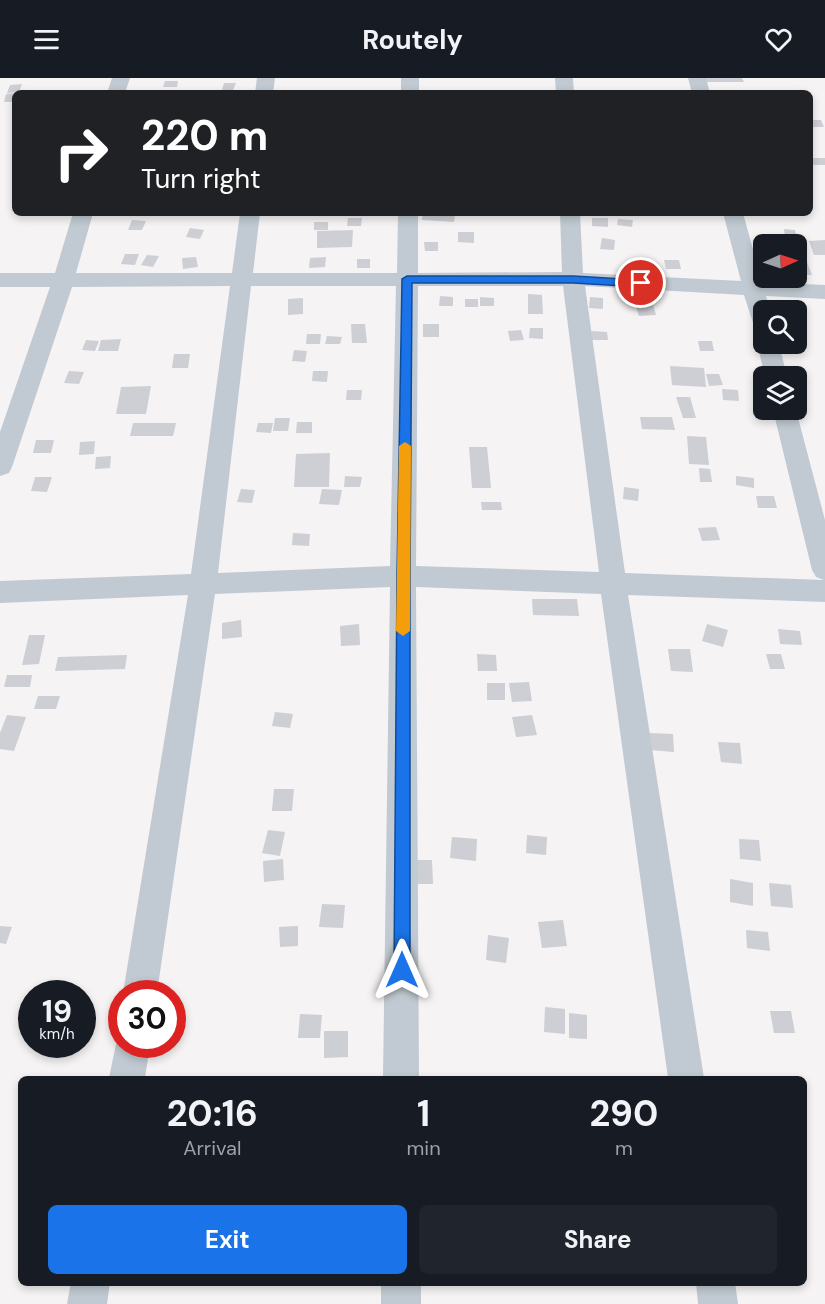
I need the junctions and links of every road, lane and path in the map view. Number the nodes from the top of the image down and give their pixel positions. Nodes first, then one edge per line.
1 (81, 216) edge
2 (250, 216) edge
3 (408, 216) edge
4 (570, 216) edge
5 (734, 216) edge
6 (407, 279) junction
7 (573, 279) junction
8 (0, 280) edge
9 (243, 280) junction
10 (63, 281) junction
11 (754, 290) junction
12 (825, 292) edge
13 (757, 300) edge
14 (787, 420) edge
15 (0, 466) edge
16 (825, 570) edge
17 (403, 576) junction
18 (613, 582) junction
19 (203, 584) junction
20 (825, 591) edge
21 (0, 592) edge
22 (142, 980) edge
23 (131, 1058) edge
24 (127, 1076) edge
25 (401, 1076) edge
26 (686, 1076) edge
27 (90, 1286) edge
28 (401, 1286) edge
29 (716, 1286) edge
30 (87, 1304) edge
31 (401, 1304) edge
32 (718, 1304) edge

1 - 10 street
2 - 9 street
3 - 6 street
4 - 7 street
5 - 11 street
6 - 7 street
6 - 9 street
6 - 17 street
7 - 11 street
7 - 18 street
8 - 10 street
9 - 10 street
9 - 19 street
10 - 15 street
11 - 12 street
11 - 13 street
14 - 16 street
17 - 18 street
17 - 19 street
17 - 25 street
18 - 20 street
18 - 26 street
19 - 21 street
19 - 22 street
23 - 24 street
27 - 30 street
28 - 31 street
29 - 32 street

